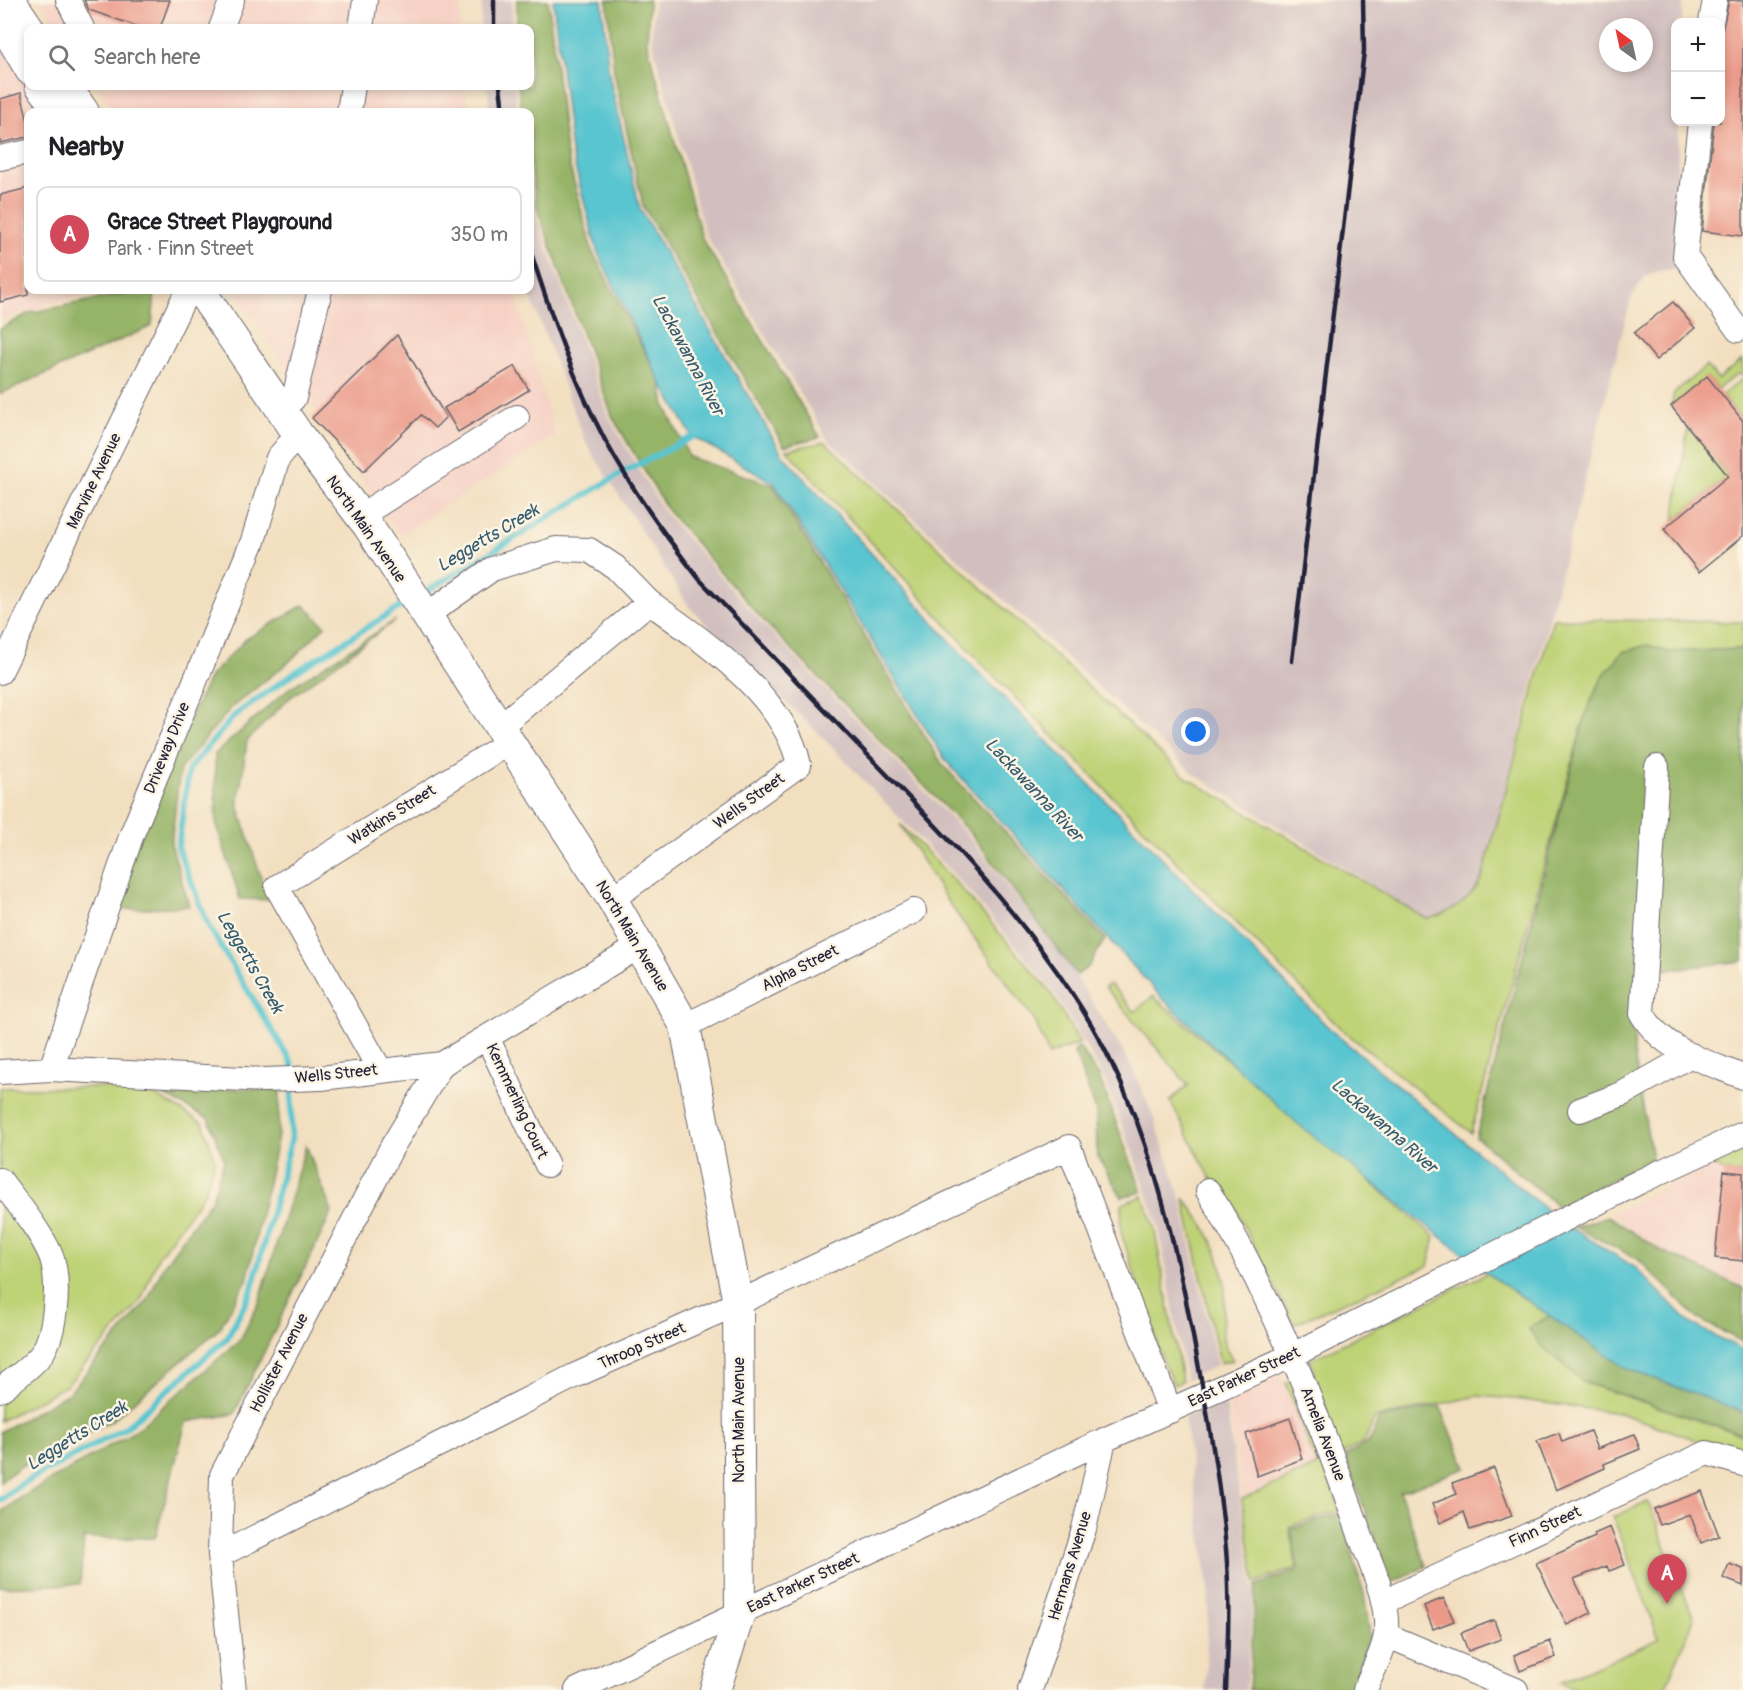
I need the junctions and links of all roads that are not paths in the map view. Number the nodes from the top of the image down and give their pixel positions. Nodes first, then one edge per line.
1 (10, 0) edge
2 (68, 0) edge
3 (232, 0) edge
4 (365, 0) edge
5 (1715, 0) edge
6 (1712, 18) edge
7 (80, 24) edge
8 (223, 24) edge
9 (362, 24) edge
10 (0, 25) edge
11 (21, 54) edge
12 (48, 90) edge
13 (352, 90) edge
14 (74, 99) edge
15 (350, 108) edge
16 (1700, 126) edge
17 (24, 153) edge
18 (0, 158) edge
19 (186, 294) edge
20 (203, 294) edge
21 (319, 294) edge
22 (1738, 330) dead end
23 (517, 417) dead end
24 (290, 422) junction
25 (360, 516) junction
26 (649, 602) junction
27 (424, 613) junction
28 (0, 672) edge
29 (503, 736) junction
30 (1657, 767) dead end
31 (612, 899) junction
32 (914, 911) dead end
33 (640, 946) junction
34 (685, 1026) junction
35 (487, 1037) junction
36 (1691, 1056) junction
37 (442, 1064) junction
38 (51, 1069) junction
39 (380, 1070) junction
40 (0, 1072) edge
41 (1743, 1077) edge
42 (1580, 1110) dead end
43 (1743, 1134) edge
44 (547, 1166) dead end
45 (0, 1180) edge
46 (1208, 1191) dead end
47 (738, 1303) junction
48 (1293, 1355) junction
49 (0, 1390) edge
50 (1170, 1411) junction
51 (1104, 1440) junction
52 (1743, 1464) edge
53 (220, 1555) junction
54 (1383, 1602) junction
55 (740, 1613) junction
56 (1386, 1635) junction
57 (234, 1690) edge
58 (577, 1690) edge
59 (715, 1690) edge
60 (1030, 1690) edge
61 (1365, 1690) edge
62 (1516, 1690) edge

1 - 11 main road
2 - 7 street
3 - 8 street
4 - 9 street
5 - 6 street
10 - 11 street
12 - 14 street
13 - 15 street
16 - 22 street
17 - 18 street
19 - 28 street, Marvine Avenue
20 - 24 main road, North Main Avenue
21 - 24 street, Driveway Drive
23 - 25 street
24 - 25 main road, North Main Avenue
24 - 38 street, Driveway Drive
25 - 27 main road, North Main Avenue
26 - 27 street
26 - 29 street, Watkins Street
26 - 31 street, Wells Street
27 - 29 main road, North Main Avenue
29 - 31 main road, North Main Avenue
29 - 39 street, Watkins Street
30 - 36 street
31 - 33 main road, North Main Avenue
32 - 34 street, Alpha Street
33 - 34 main road, North Main Avenue
33 - 35 street, Wells Street
34 - 47 main road, North Main Avenue
35 - 37 street, Wells Street
35 - 44 street, Kemmerling Court
36 - 41 street
36 - 42 street
37 - 39 street, Wells Street
37 - 53 street, Hollister Avenue
38 - 39 street, Wells Street
38 - 40 street, Wells Street
43 - 48 street, East Parker Street
45 - 49 street
46 - 48 street, Amelia Avenue
47 - 50 street, Throop Street
47 - 53 street, Throop Street
47 - 55 main road, North Main Avenue
48 - 50 street, East Parker Street
48 - 54 street, Amelia Avenue
50 - 51 street, East Parker Street
51 - 55 street, East Parker Street
51 - 60 street, Hermans Avenue
52 - 54 street, Finn Street
53 - 57 street, Hollister Avenue
54 - 56 street, Amelia Avenue
55 - 58 street, East Parker Street
55 - 59 main road, North Main Avenue
56 - 61 street, Amelia Avenue
56 - 62 street

